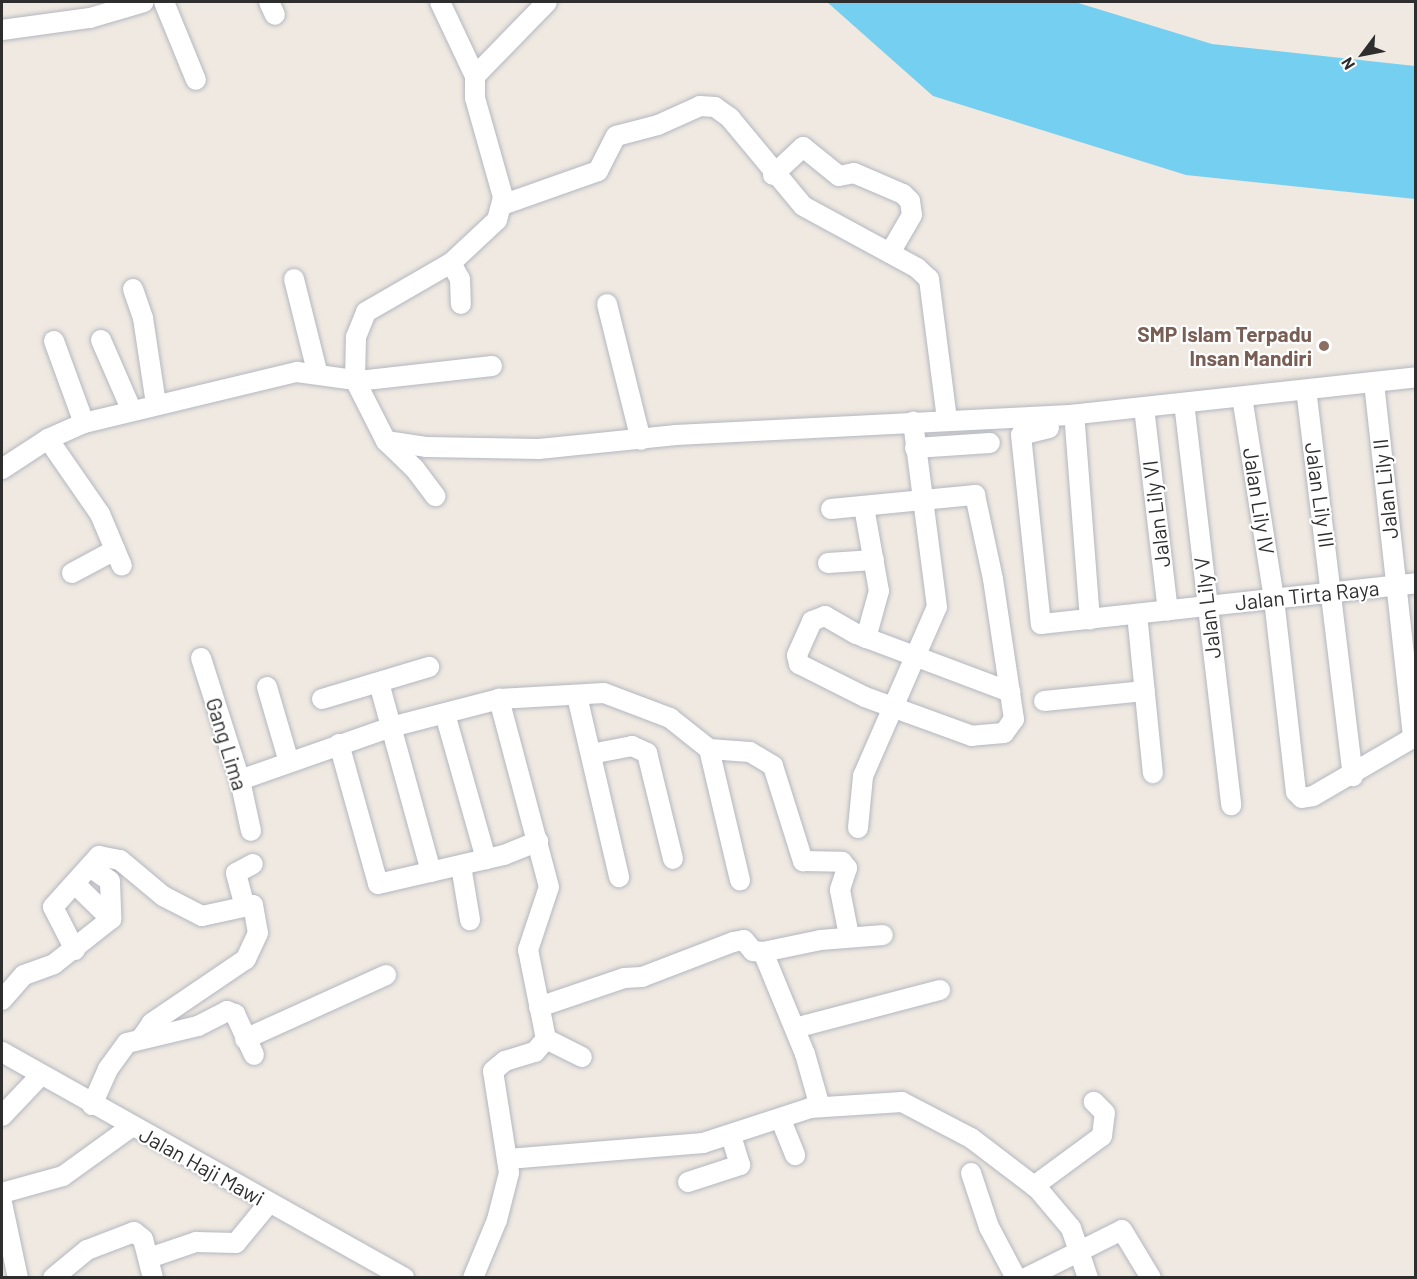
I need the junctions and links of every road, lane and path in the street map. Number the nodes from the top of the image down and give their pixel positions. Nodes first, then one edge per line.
1 (144, 2) edge
2 (164, 2) edge
3 (440, 2) edge
4 (547, 2) edge
5 (2, 30) edge
6 (475, 76) junction
7 (196, 80) dead end
8 (773, 175) junction
9 (502, 205) junction
10 (890, 253) junction
11 (451, 263) junction
12 (294, 279) dead end
13 (133, 289) dead end
14 (461, 304) dead end
15 (607, 304) dead end
16 (102, 340) dead end
17 (54, 341) dead end
18 (492, 366) dead end
19 (317, 371) junction
20 (1416, 377) edge
21 (355, 380) junction
22 (1416, 387) edge
23 (1375, 392) junction
24 (1307, 397) junction
25 (1244, 403) junction
26 (156, 404) junction
27 (131, 409) junction
28 (1185, 411) junction
29 (1144, 416) junction
30 (947, 420) junction
31 (913, 422) junction
32 (84, 423) junction
33 (1075, 425) junction
34 (48, 439) junction
35 (641, 440) junction
36 (386, 441) junction
37 (990, 444) dead end
38 (915, 448) junction
39 (2, 469) edge
40 (435, 496) dead end
41 (921, 500) junction
42 (864, 507) junction
43 (831, 509) dead end
44 (874, 560) junction
45 (828, 563) dead end
46 (72, 573) dead end
47 (1416, 584) edge
48 (1395, 586) junction
49 (1333, 593) junction
50 (1274, 599) junction
51 (1206, 606) junction
52 (1168, 611) junction
53 (1137, 614) junction
54 (1090, 619) junction
55 (866, 638) junction
56 (915, 657) junction
57 (201, 658) dead end
58 (429, 667) dead end
59 (379, 683) junction
60 (267, 687) dead end
61 (1145, 691) junction
62 (1010, 692) junction
63 (577, 696) junction
64 (322, 699) dead end
65 (499, 699) junction
66 (1044, 701) dead end
67 (894, 708) junction
68 (445, 714) junction
69 (391, 727) junction
70 (1414, 737) edge
71 (339, 744) junction
72 (709, 749) junction
73 (591, 754) junction
74 (289, 762) junction
75 (1153, 773) dead end
76 (1353, 776) junction
77 (240, 780) junction
78 (1232, 806) dead end
79 (858, 828) dead end
80 (251, 831) dead end
81 (538, 842) junction
82 (486, 859) junction
83 (673, 859) dead end
84 (253, 864) dead end
85 (461, 866) junction
86 (90, 867) junction
87 (431, 872) junction
88 (619, 877) dead end
89 (740, 880) dead end
90 (75, 884) junction
91 (245, 907) junction
92 (111, 919) junction
93 (470, 920) dead end
94 (883, 935) dead end
95 (849, 936) junction
96 (75, 950) junction
97 (763, 952) junction
98 (386, 975) dead end
99 (940, 990) dead end
100 (2, 1000) edge
101 (539, 1007) junction
102 (795, 1028) junction
103 (141, 1039) junction
104 (546, 1039) junction
105 (2, 1052) edge
106 (582, 1057) dead end
107 (41, 1075) junction
108 (1094, 1102) dead end
109 (92, 1104) junction
110 (820, 1107) junction
111 (2, 1116) edge
112 (781, 1120) junction
113 (131, 1127) junction
114 (731, 1135) junction
115 (795, 1155) dead end
116 (508, 1159) junction
117 (971, 1173) dead end
118 (688, 1182) dead end
119 (1034, 1186) junction
120 (2, 1192) edge
121 (2, 1203) edge
122 (269, 1203) junction
123 (1081, 1252) junction
124 (149, 1258) junction
125 (18, 1278) edge
126 (53, 1278) edge
127 (153, 1278) edge
128 (404, 1278) edge
129 (473, 1278) edge
130 (1016, 1278) edge
131 (1026, 1278) edge
132 (1088, 1278) edge
133 (1151, 1278) edge

1 - 5 street
2 - 7 street
3 - 6 street
4 - 6 street
6 - 9 street
8 - 9 street
8 - 10 street
8 - 10 street
9 - 11 street
10 - 30 street
11 - 14 street
11 - 21 street
12 - 19 street
13 - 26 street
15 - 35 street
16 - 27 street
17 - 32 street
18 - 21 street
19 - 21 street
19 - 26 street
20 - 30 street
21 - 36 street
22 - 23 street
23 - 24 street
23 - 48 street, Jalan Lily II
24 - 25 street
24 - 49 street, Jalan Lily III
25 - 28 street
25 - 50 street, Jalan Lily IV
26 - 27 street
27 - 32 street
28 - 29 street
28 - 51 street, Jalan Lily V
29 - 33 street
29 - 52 street, Jalan Lily VI
30 - 31 street
31 - 35 street
31 - 38 street
32 - 34 street
33 - 54 street
33 - 54 street, Jalan Tirta Raya
34 - 39 street
34 - 46 street
35 - 36 street
36 - 40 street
37 - 38 street
38 - 41 street
41 - 42 street
41 - 56 street
41 - 62 street
42 - 43 street
42 - 44 street
44 - 45 street
44 - 55 street
47 - 48 street, Jalan Tirta Raya
48 - 49 street, Jalan Tirta Raya
48 - 70 street, Jalan Lily II
49 - 50 street, Jalan Tirta Raya
49 - 76 street, Jalan Lily III
50 - 51 street, Jalan Tirta Raya
50 - 76 street, Jalan Lily IV
51 - 52 street, Jalan Tirta Raya
51 - 78 street, Jalan Lily V
52 - 53 street, Jalan Tirta Raya
53 - 54 street, Jalan Tirta Raya
53 - 61 street
55 - 56 street
55 - 67 street
56 - 62 street
56 - 67 street
57 - 77 street, Gang Lima
58 - 59 street
59 - 64 street
59 - 69 street
60 - 74 street
61 - 66 street
61 - 75 street
62 - 67 street
63 - 65 street
63 - 72 street
63 - 73 street
65 - 68 street
65 - 81 street
67 - 79 street
68 - 69 street
68 - 82 street
69 - 71 street
69 - 87 street
70 - 76 street
71 - 74 street
71 - 87 street
72 - 89 street
72 - 95 street
73 - 83 street
73 - 88 street
74 - 77 street
77 - 80 street, Gang Lima
81 - 82 street
81 - 101 street
82 - 85 street
84 - 91 street
85 - 87 street
85 - 93 street
86 - 90 street
86 - 91 street
86 - 92 street
90 - 92 street
90 - 96 street
91 - 103 street
92 - 96 street
94 - 95 street
95 - 97 street
96 - 100 street
97 - 101 street
97 - 102 street
98 - 103 street
99 - 102 street
101 - 104 street
102 - 110 street
103 - 109 street
104 - 106 street
104 - 116 street
105 - 107 street, Jalan Haji Mawi
107 - 109 street, Jalan Haji Mawi
107 - 111 street
108 - 119 street
109 - 113 street, Jalan Haji Mawi
110 - 112 street
110 - 119 street
112 - 114 street
112 - 115 street
113 - 120 street
113 - 122 street, Jalan Haji Mawi
114 - 116 street
114 - 118 street
116 - 129 street
117 - 130 street
119 - 123 street
121 - 125 street
122 - 124 street
122 - 128 street, Jalan Haji Mawi
123 - 131 street
123 - 132 street
123 - 133 street
124 - 126 street
124 - 127 street

